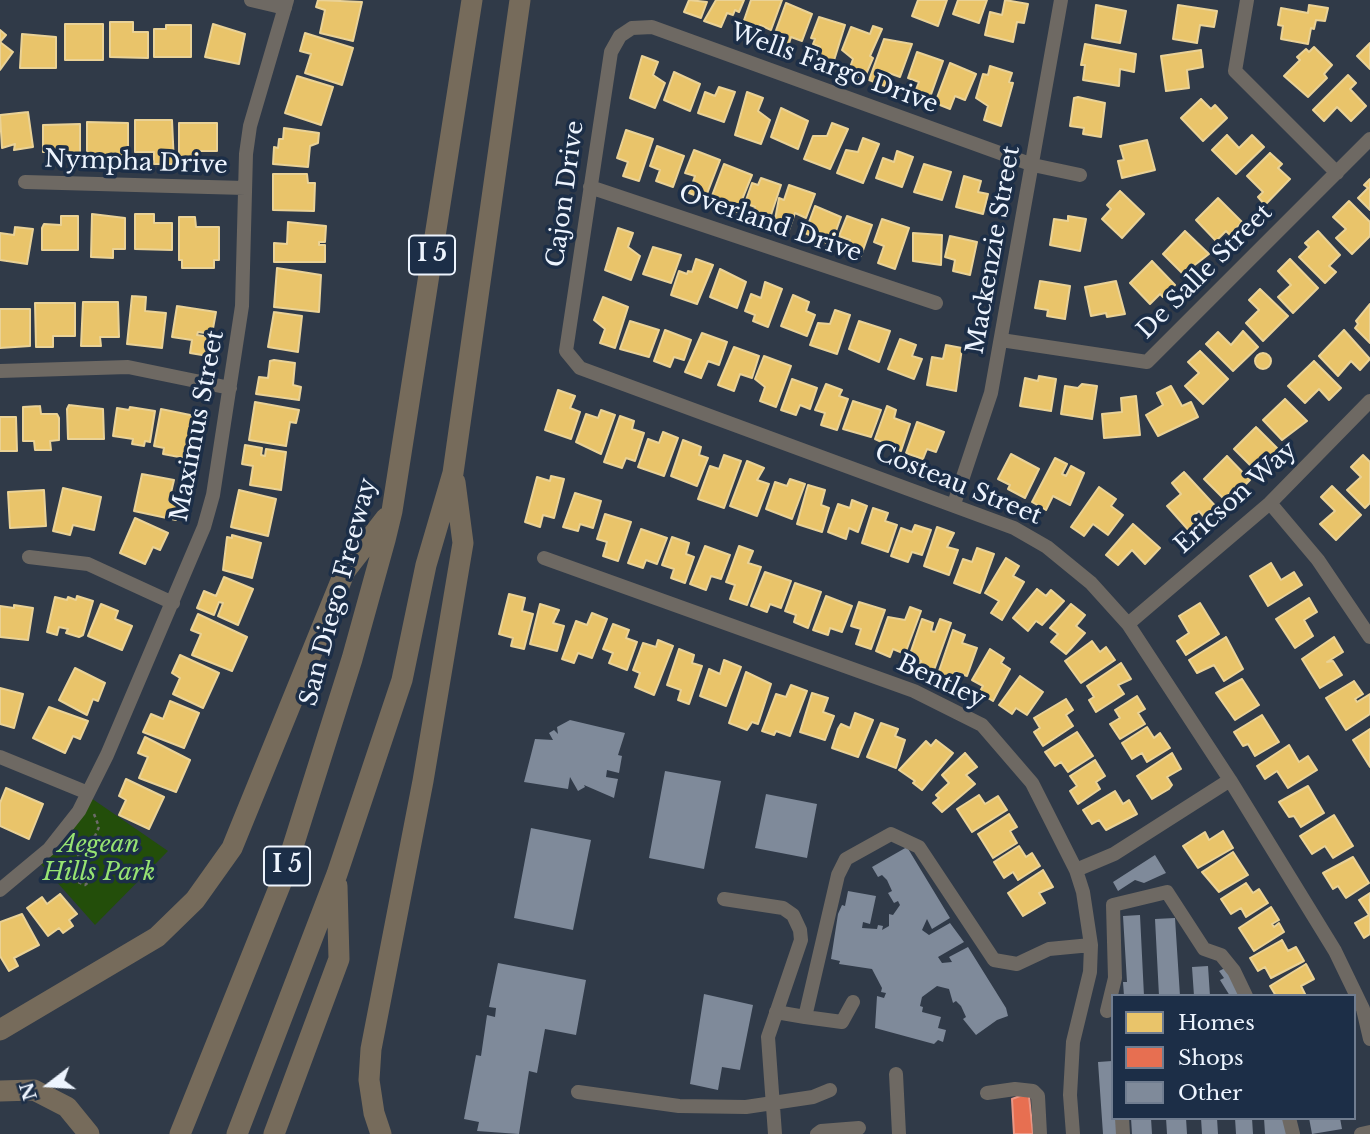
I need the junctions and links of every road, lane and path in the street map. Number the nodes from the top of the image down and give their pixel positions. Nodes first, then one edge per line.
1 (251, 0) edge
2 (471, 0) edge
3 (520, 0) edge
4 (1061, 0) edge
5 (1247, 0) edge
6 (286, 4) edge
7 (621, 36) joint
8 (1370, 139) edge
9 (1033, 165) junction
10 (1337, 173) junction
11 (1080, 175) dead end
12 (25, 182) dead end
13 (590, 187) junction
14 (245, 188) junction
15 (936, 303) dead end
16 (1001, 340) junction
17 (570, 360) joint
18 (0, 371) edge
19 (230, 388) junction
20 (1370, 401) edge
21 (453, 473) junction
22 (1270, 503) junction
23 (954, 504) junction
24 (392, 511) junction
25 (29, 557) dead end
26 (544, 558) dead end
27 (173, 603) junction
28 (1128, 624) junction
29 (1370, 638) edge
30 (0, 757) edge
31 (1230, 780) junction
32 (88, 793) junction
33 (81, 807) junction
34 (95, 836) junction
35 (141, 844) dead end
36 (82, 863) junction
37 (1076, 870) junction
38 (337, 873) junction
39 (0, 890) edge
40 (724, 899) dead end
41 (1091, 945) junction
42 (1113, 994) edge
43 (1245, 994) edge
44 (853, 1002) dead end
45 (1085, 1002) junction
46 (1366, 1007) edge
47 (776, 1012) junction
48 (1110, 1012) edge
49 (805, 1017) junction
50 (0, 1030) edge
51 (1370, 1039) edge
52 (896, 1074) dead end
53 (830, 1090) dead end
54 (0, 1091) edge
55 (578, 1092) dead end
56 (987, 1093) dead end
57 (773, 1102) junction
58 (859, 1128) dead end
59 (1370, 1132) edge
60 (89, 1134) edge
61 (180, 1134) edge
62 (237, 1134) edge
63 (274, 1134) edge
64 (381, 1134) edge
65 (775, 1134) edge
66 (817, 1134) edge
67 (899, 1134) edge
68 (1040, 1134) edge
69 (1073, 1134) edge
70 (1361, 1134) edge

1 - 6 street
2 - 24 highway, San Diego Freeway / I 5
3 - 21 highway, I 5
4 - 9 street, Mackenzie Street
5 - 10 street
6 - 14 street, Maximus Street
7 - 9 street, Wells Fargo Drive
7 - 13 street, Cajon Drive
8 - 10 street, De Salle Street
9 - 11 street, Wells Fargo Drive
9 - 16 street, Mackenzie Street
10 - 16 street, De Salle Street
12 - 14 street, Nympha Drive
13 - 15 street, Overland Drive
13 - 17 street, Cajon Drive
14 - 19 street, Maximus Street
16 - 23 street, Mackenzie Street
17 - 23 street, Costeau Street
18 - 19 street
19 - 27 street, Maximus Street
20 - 22 street, Ericson Way
21 - 38 highway, I 5
21 - 64 highway
22 - 28 street, Ericson Way
22 - 29 street
23 - 28 street, Costeau Street
24 - 50 highway
24 - 61 highway, San Diego Freeway / I 5
25 - 27 street
26 - 37 street, Bentley
27 - 32 street, Maximus Street
28 - 31 street, Costeau Street
30 - 32 street
31 - 37 street
31 - 46 street, Costeau Street
32 - 33 street, Maximus Street
33 - 34 path
33 - 39 street, Maximus Street
34 - 35 path
34 - 36 path
36 - 36 path
37 - 41 street, Bentley
38 - 62 highway, I 5
38 - 63 highway
40 - 47 street
41 - 45 street, Bentley
41 - 49 street
42 - 43 street
44 - 49 street
45 - 48 street
45 - 69 street, Bentley
46 - 51 street, Costeau Street
47 - 49 street
47 - 57 street
52 - 67 street
53 - 57 street
54 - 60 highway
55 - 57 street
56 - 68 street
57 - 65 street
58 - 66 street
59 - 70 street

